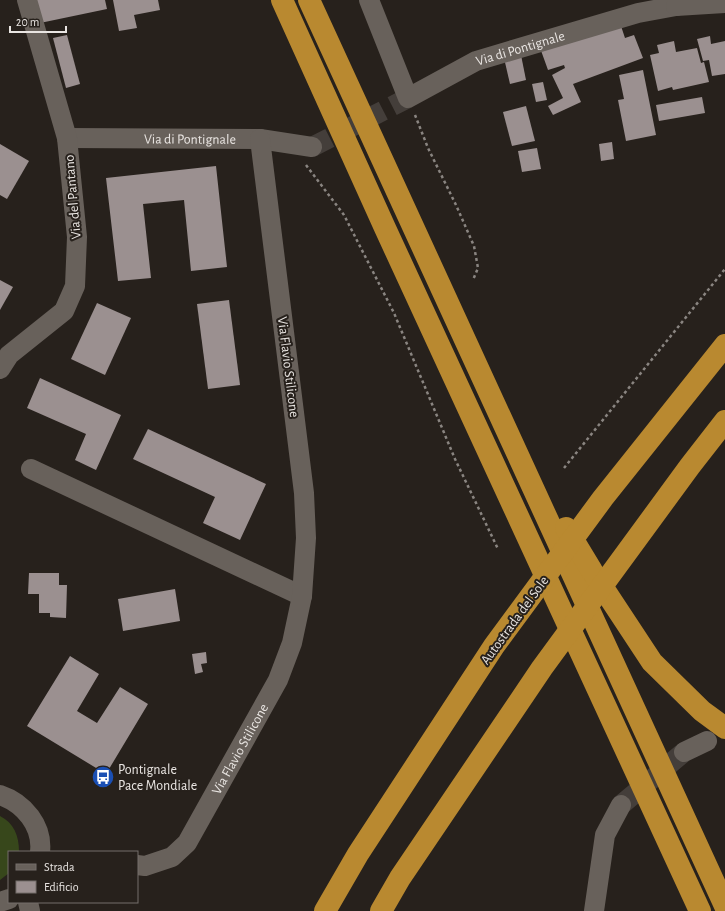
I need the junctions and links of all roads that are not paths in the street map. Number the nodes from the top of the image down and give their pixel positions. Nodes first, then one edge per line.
1 (27, 0) edge
2 (282, 0) edge
3 (309, 0) edge
4 (369, 0) edge
5 (676, 3) edge
6 (725, 3) edge
7 (636, 6) edge
8 (67, 138) junction
9 (260, 139) junction
10 (312, 147) tunnel mouth
11 (725, 345) edge
12 (0, 369) edge
13 (725, 421) edge
14 (509, 435) junction
15 (31, 469) dead end
16 (302, 596) junction
17 (725, 728) edge
18 (707, 741) dead end
19 (684, 752) tunnel mouth
20 (0, 795) edge
21 (621, 805) tunnel mouth
22 (46, 851) edge
23 (138, 865) edge
24 (725, 906) edge
25 (325, 911) edge
26 (381, 911) edge
27 (594, 911) edge
28 (700, 911) edge

1 - 8 street, Via del Pantano
2 - 28 highway
3 - 14 highway
4 - 7 street, Via di Pontignale
5 - 6 street, Via di Pontignale
5 - 7 street, Via di Pontignale
8 - 9 street, Via di Pontignale
8 - 12 street, Via del Pantano
9 - 10 street, Via di Pontignale
9 - 16 street, Via Flavio Stilicone
11 - 25 highway, Autostrada del Sole
13 - 26 highway
14 - 17 highway
14 - 24 highway
15 - 16 street
16 - 23 street, Via Flavio Stilicone
18 - 19 street
20 - 22 street
21 - 27 street

